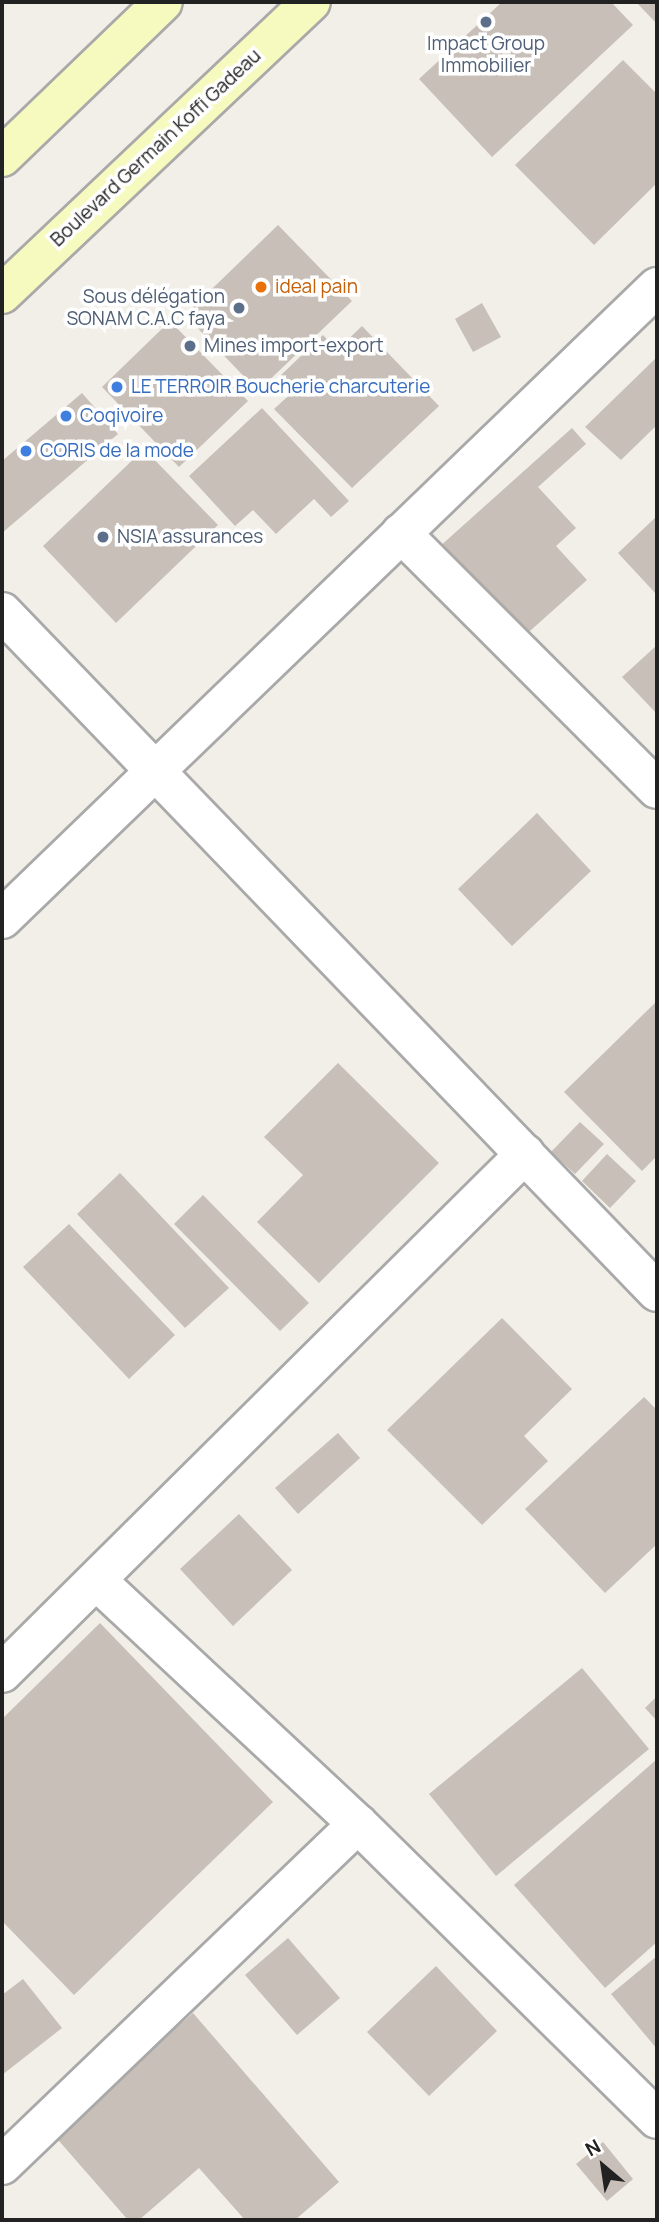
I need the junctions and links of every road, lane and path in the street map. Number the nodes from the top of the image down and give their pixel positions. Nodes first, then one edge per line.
1 (163, 2) edge
2 (311, 2) edge
3 (2, 158) edge
4 (657, 286) edge
5 (2, 294) edge
6 (401, 533) junction
7 (2, 612) edge
8 (154, 772) junction
9 (657, 789) edge
10 (2, 919) edge
11 (526, 1154) junction
12 (657, 1292) edge
13 (97, 1581) junction
14 (2, 1673) edge
15 (358, 1824) junction
16 (657, 2119) edge
17 (2, 2165) edge

1 - 3 main road
2 - 5 main road, Boulevard Germain Koffi Gadeau
4 - 6 street
6 - 8 street
6 - 9 street
7 - 8 street
8 - 10 street
8 - 11 street
11 - 12 street
11 - 13 street
13 - 14 street
13 - 15 street
15 - 16 street
15 - 17 street

